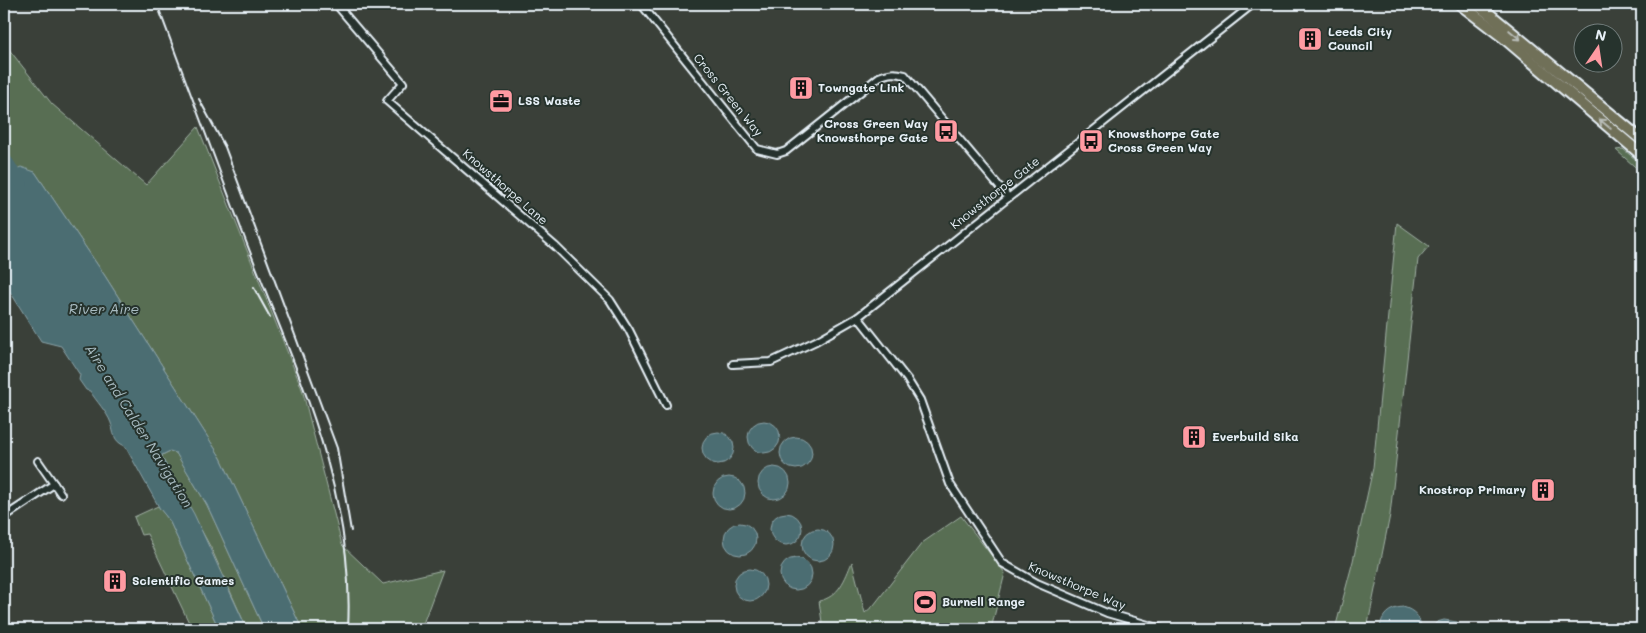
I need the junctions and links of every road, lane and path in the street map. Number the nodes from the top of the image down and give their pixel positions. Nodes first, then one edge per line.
1 (336, 4) edge
2 (641, 4) edge
3 (1253, 4) edge
4 (1460, 4) edge
5 (1477, 4) edge
6 (1642, 140) edge
7 (1642, 155) edge
8 (1008, 196) junction
9 (858, 317) junction
10 (733, 364) dead end
11 (666, 404) dead end
12 (38, 461) dead end
13 (54, 484) junction
14 (61, 494) dead end
15 (4, 517) edge
16 (1162, 629) edge

1 - 11 street, Knowsthorpe Lane
2 - 8 street, Cross Green Way
3 - 8 street, Knowsthorpe Gate
7 -> 4 highway
5 -> 6 highway
8 - 9 street, Knowsthorpe Gate
9 - 10 street, Knowsthorpe Gate
9 - 16 street, Knowsthorpe Way
12 - 13 street
13 - 14 street
13 - 15 street

